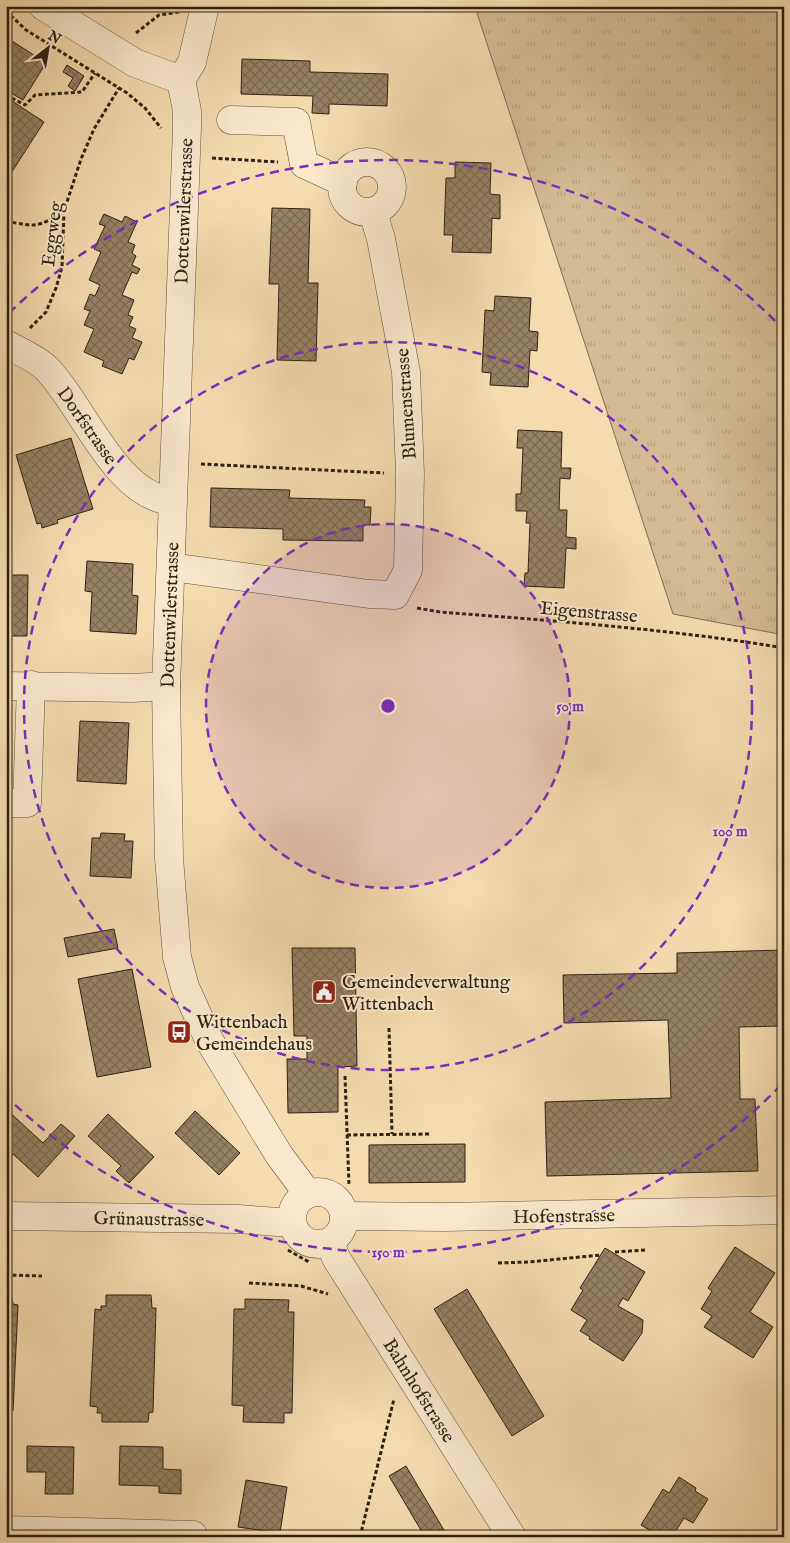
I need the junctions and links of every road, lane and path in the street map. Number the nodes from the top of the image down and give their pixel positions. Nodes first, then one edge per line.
1 (43, 6) edge
2 (194, 8) edge
3 (6, 11) edge
4 (133, 35) dead end
5 (95, 73) junction
6 (181, 80) junction
7 (119, 88) junction
8 (6, 95) edge
9 (231, 120) dead end
10 (161, 128) dead end
11 (203, 158) dead end
12 (304, 164) junction
13 (343, 182) junction
14 (64, 211) junction
15 (373, 212) junction
16 (6, 221) edge
17 (14, 339) edge
18 (200, 464) dead end
19 (410, 474) junction
20 (172, 501) junction
21 (171, 567) junction
22 (395, 595) junction
23 (784, 648) edge
24 (19, 686) edge
25 (166, 686) junction
26 (6, 802) edge
27 (389, 1028) dead end
28 (345, 1076) dead end
29 (392, 1134) junction
30 (429, 1134) dead end
31 (348, 1135) junction
32 (349, 1186) dead end
33 (308, 1194) junction
34 (784, 1210) edge
35 (6, 1216) edge
36 (344, 1216) junction
37 (292, 1223) junction
38 (330, 1242) junction
39 (645, 1250) dead end
40 (615, 1252) dead end
41 (601, 1255) dead end
42 (498, 1263) dead end
43 (6, 1275) edge
44 (42, 1276) dead end
45 (249, 1283) dead end
46 (330, 1295) dead end
47 (390, 1415) dead end
48 (6, 1530) edge
49 (193, 1535) dead end
50 (360, 1537) edge
51 (512, 1537) edge

1 - 6 street
2 - 4 path
2 - 6 street
3 - 5 path
5 - 7 path
5 - 8 path
6 - 20 street, Dottenwilerstrasse
7 - 10 path
7 - 14 path, Eggweg
9 - 12 street
11 - 12 path
12 - 13 street
13 - 15 street
13 - 15 street
14 - 16 path
14 - 17 path, Eggweg
15 - 19 street, Blumenstrasse
17 - 20 street, Dorfstrasse
18 - 19 path
19 - 22 street, Blumenstrasse
20 - 21 street, Dottenwilerstrasse
21 - 22 street
21 - 25 street, Dottenwilerstrasse
22 - 23 path, Eigenstrasse
24 - 25 street
24 - 26 street
25 - 33 street, Dottenwilerstrasse
27 - 29 path
28 - 31 path
29 - 30 path
29 - 31 path
31 - 32 path
33 - 36 street
33 - 37 street
34 - 36 street, Hofenstrasse
35 - 37 street, Grünaustrasse
36 - 38 street
37 - 38 street
38 - 51 street, Bahnhofstrasse
39 - 40 path
41 - 42 path
43 - 44 path
45 - 46 path
47 - 50 path
48 - 49 street

